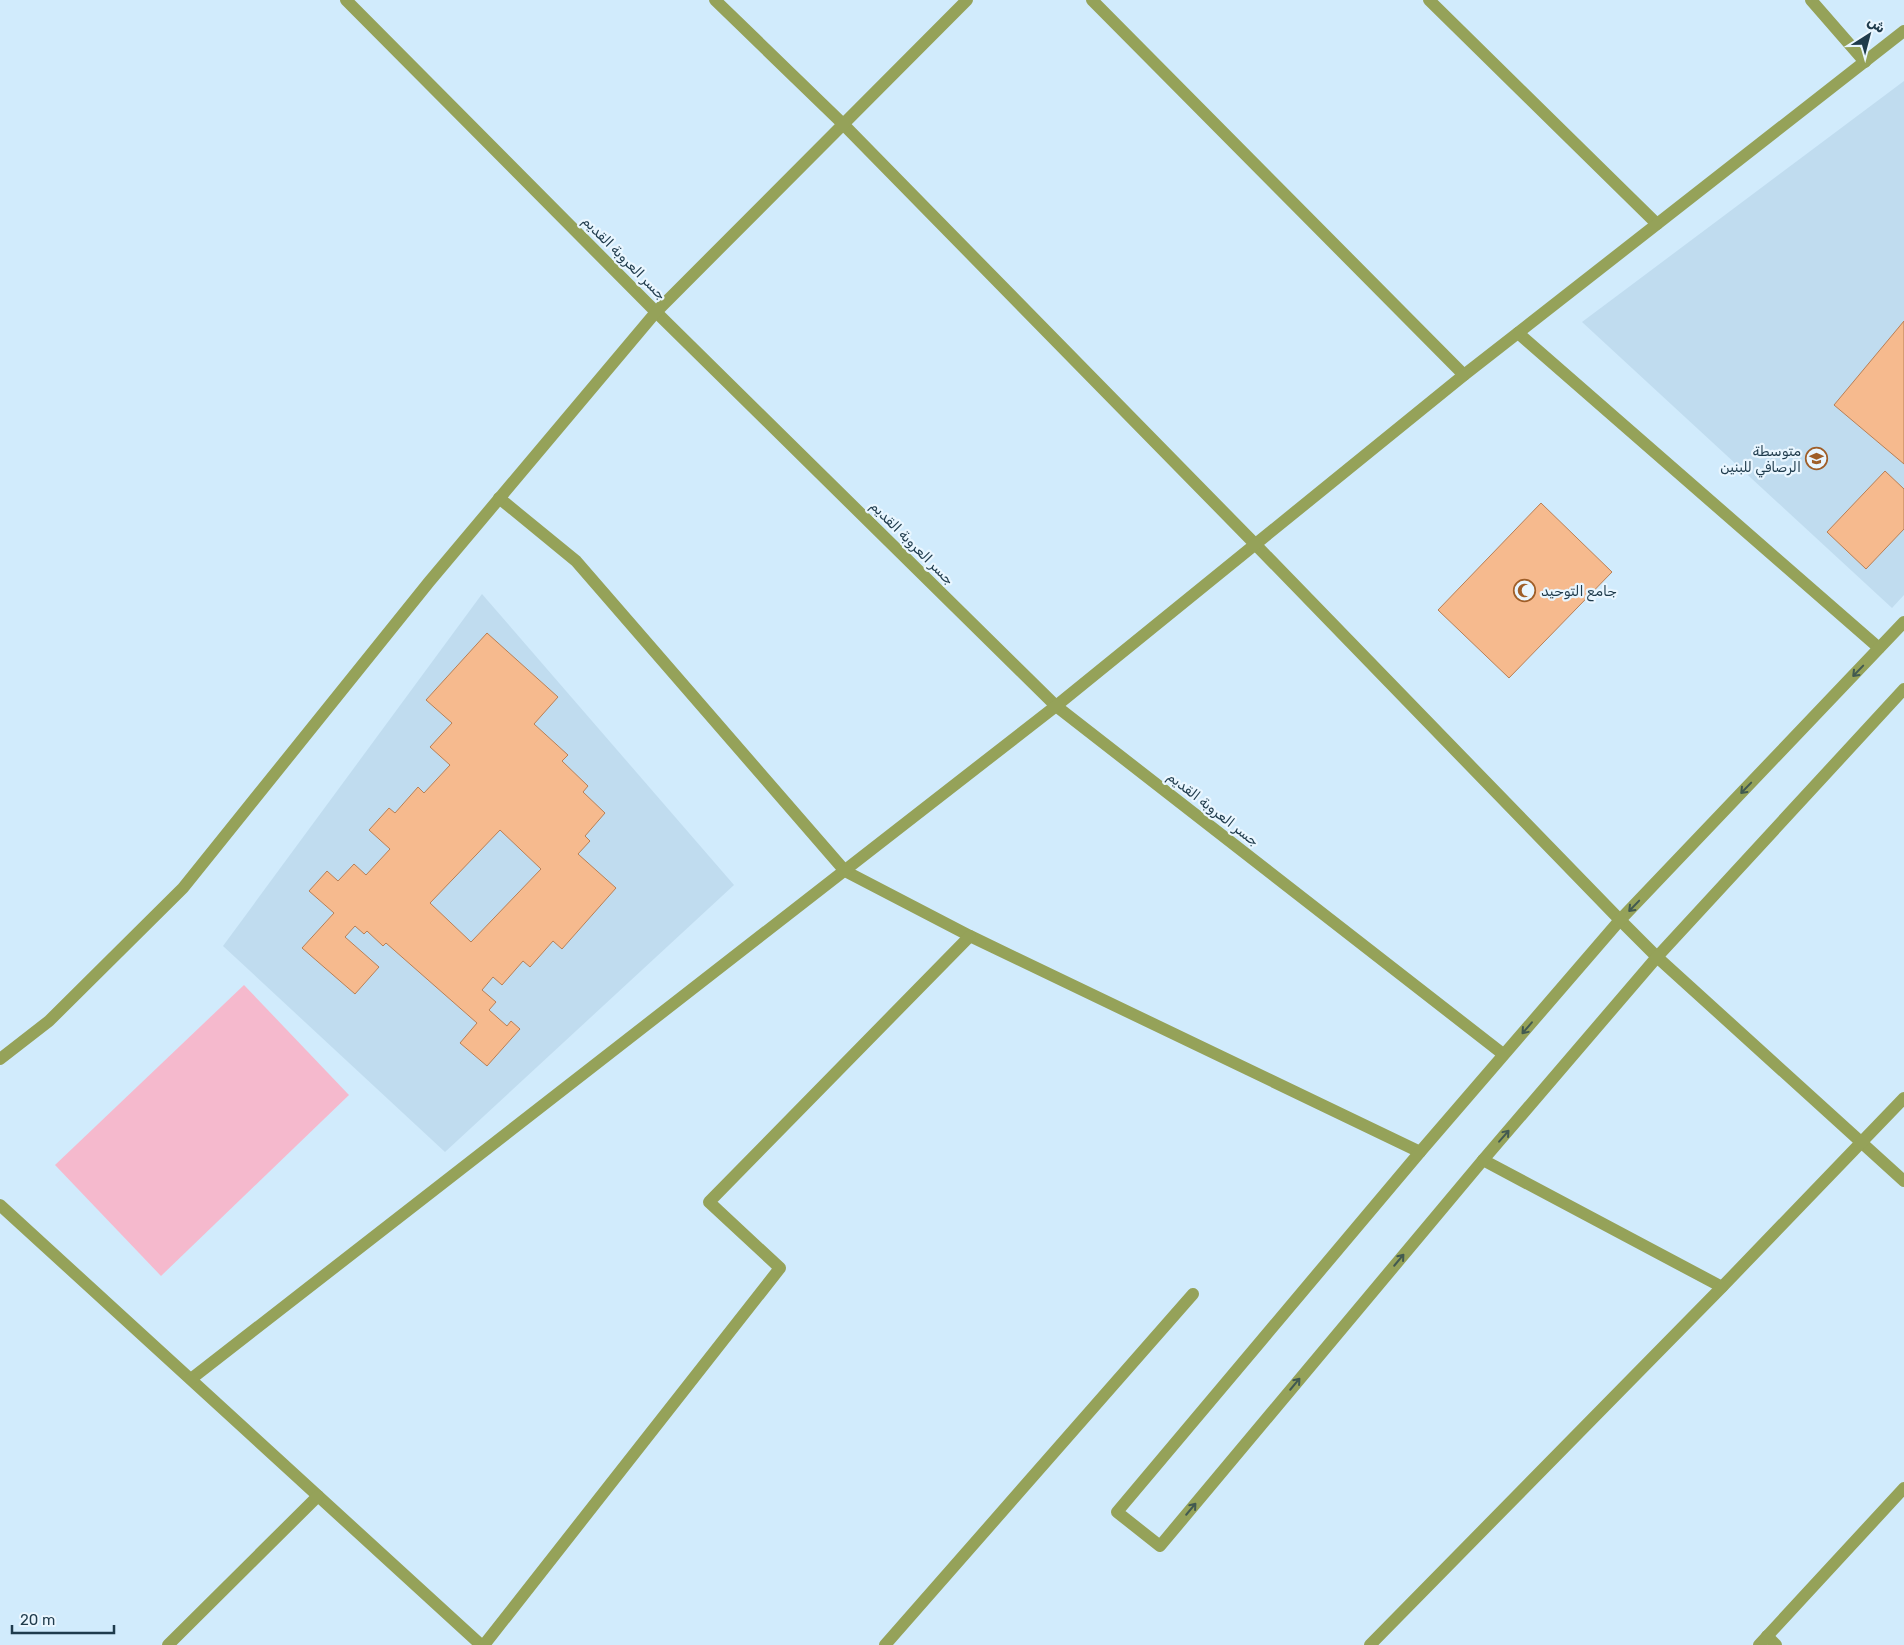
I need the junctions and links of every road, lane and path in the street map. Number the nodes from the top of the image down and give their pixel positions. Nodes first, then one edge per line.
1 (346, 0) edge
2 (716, 0) edge
3 (967, 0) edge
4 (1092, 0) edge
5 (1429, 0) edge
6 (1811, 0) edge
7 (1904, 31) edge
8 (1865, 62) junction
9 (843, 124) junction
10 (1656, 224) junction
11 (656, 312) junction
12 (1518, 333) junction
13 (1464, 375) junction
14 (499, 498) junction
15 (1255, 544) junction
16 (1904, 622) edge
17 (1880, 648) junction
18 (1904, 689) edge
19 (1056, 706) junction
20 (845, 871) junction
21 (1620, 920) junction
22 (970, 936) junction
23 (1657, 957) junction
24 (1504, 1054) junction
25 (0, 1059) edge
26 (1904, 1098) edge
27 (1861, 1144) junction
28 (1420, 1152) junction
29 (1483, 1160) junction
30 (1904, 1181) edge
31 (0, 1205) edge
32 (1722, 1287) junction
33 (1193, 1294) dead end
34 (191, 1379) junction
35 (1904, 1488) edge
36 (318, 1496) junction
37 (1767, 1642) edge
38 (168, 1645) edge
39 (483, 1645) edge
40 (886, 1645) edge
41 (1370, 1645) edge

1 - 11 street, جسر العروبة القديم
2 - 9 street
3 - 9 street
4 - 13 street
5 - 10 street
6 - 8 street
7 - 8 street
8 - 10 street
9 - 11 street
9 - 15 street
10 - 12 street
11 - 14 street
11 - 19 street, جسر العروبة القديم
12 - 13 street
12 - 17 street
13 - 15 street
14 - 20 street
14 - 25 street
15 - 19 street
15 - 21 street
16 - 17 street
17 -> 21 street
18 - 23 street
19 - 20 street
19 - 24 street, جسر العروبة القديم
20 - 22 street
20 - 34 street
21 - 23 street
21 -> 24 street
22 - 28 street
22 - 39 street
23 - 27 street
29 -> 23 street
24 - 28 street
26 - 27 street
27 - 30 street
27 - 32 street
28 -> 29 street
29 - 32 street
31 - 34 street
32 - 41 street
33 - 40 street
34 - 36 street
35 - 37 street
36 - 38 street
36 - 39 street

